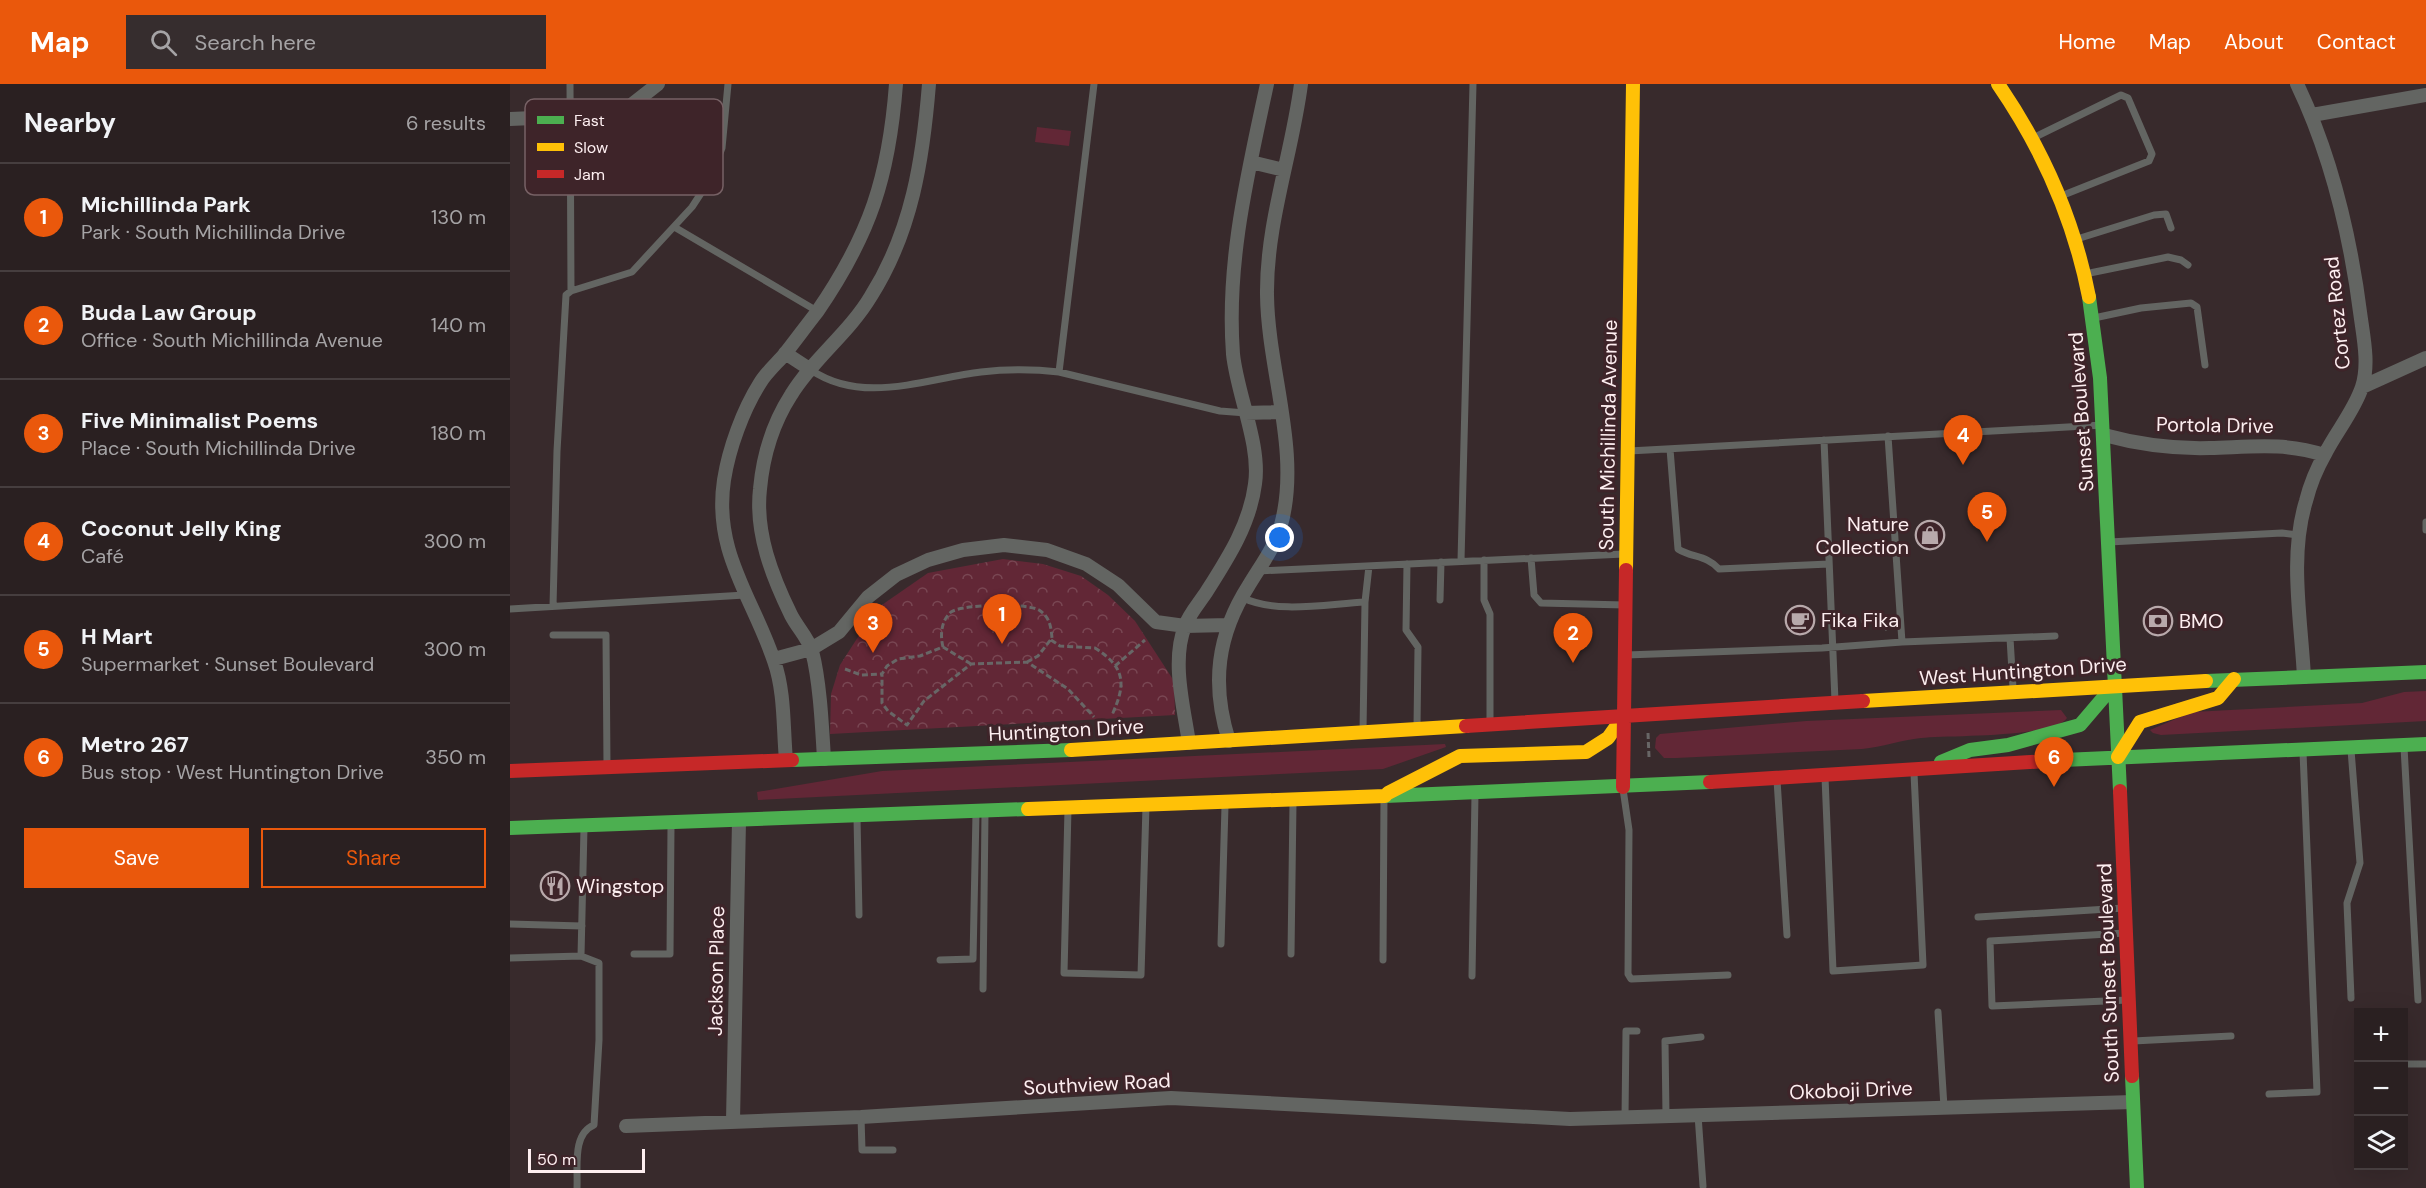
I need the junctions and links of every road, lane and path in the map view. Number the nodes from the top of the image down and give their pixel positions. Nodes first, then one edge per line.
1 (570, 84) edge
2 (658, 84) edge
3 (729, 84) edge
4 (896, 84) edge
5 (929, 84) edge
6 (1094, 84) edge
7 (1267, 84) edge
8 (1301, 84) edge
9 (1473, 84) edge
10 (1633, 84) edge
11 (1998, 84) edge
12 (2297, 84) edge
13 (2426, 95) edge
14 (569, 99) edge
15 (639, 99) edge
16 (2312, 115) junction
17 (510, 119) edge
18 (525, 119) edge
19 (723, 139) edge
20 (2032, 139) junction
21 (1251, 162) junction
22 (1284, 170) junction
23 (569, 195) edge
24 (699, 195) edge
25 (2059, 197) junction
26 (676, 228) junction
27 (2171, 228) dead end
28 (2074, 239) junction
29 (2188, 265) dead end
30 (2085, 274) junction
31 (571, 291) junction
32 (817, 311) junction
33 (2094, 318) junction
34 (785, 353) junction
35 (2426, 358) edge
36 (2205, 365) dead end
37 (811, 370) junction
38 (1059, 372) junction
39 (2362, 387) junction
40 (1280, 412) junction
41 (1246, 413) junction
42 (2104, 430) junction
43 (1888, 436) junction
44 (1824, 440) junction
45 (1670, 449) junction
46 (1627, 451) junction
47 (2324, 455) junction
48 (2426, 522) edge
49 (2426, 530) edge
50 (2298, 535) junction
51 (2109, 542) junction
52 (1625, 554) junction
53 (1531, 558) junction
54 (1484, 560) junction
55 (1461, 561) junction
56 (1441, 562) junction
57 (1407, 564) junction
58 (1829, 564) junction
59 (1369, 566) junction
60 (1258, 571) junction
61 (745, 595) junction
62 (1243, 598) junction
63 (1440, 600) dead end
64 (1365, 602) junction
65 (1624, 605) junction
66 (553, 606) junction
67 (510, 609) edge
68 (1843, 623) dead end
69 (1228, 625) junction
70 (1185, 626) junction
71 (1887, 630) dead end
72 (553, 636) dead end
73 (2055, 636) dead end
74 (2010, 638) junction
75 (1051, 640) junction
76 (1145, 640) dead end
77 (1902, 642) junction
78 (943, 646) junction
79 (1833, 647) junction
80 (811, 649) junction
81 (1624, 655) junction
82 (774, 659) junction
83 (1027, 662) junction
84 (971, 664) junction
85 (1115, 666) junction
86 (845, 669) dead end
87 (2426, 672) edge
88 (882, 674) junction
89 (2304, 676) junction
90 (2234, 680) junction
91 (2115, 684) junction
92 (2013, 691) junction
93 (1835, 703) junction
94 (1112, 715) dead end
95 (1094, 717) dead end
96 (1623, 717) junction
97 (1490, 725) junction
98 (1418, 729) junction
99 (1363, 733) junction
100 (1648, 733) dead end
101 (1229, 741) junction
102 (1189, 743) junction
103 (2426, 744) edge
104 (2404, 745) junction
105 (2351, 747) junction
106 (2303, 749) junction
107 (1649, 757) dead end
108 (2118, 757) junction
109 (824, 759) junction
110 (786, 760) junction
111 (607, 768) junction
112 (1920, 769) junction
113 (510, 771) edge
114 (1825, 774) junction
115 (1777, 777) junction
116 (1623, 786) junction
117 (1475, 791) junction
118 (1384, 794) junction
119 (1293, 797) junction
120 (1225, 800) junction
121 (1146, 803) junction
122 (1069, 807) junction
123 (981, 811) junction
124 (857, 816) junction
125 (739, 821) junction
126 (671, 823) junction
127 (584, 826) junction
128 (510, 828) edge
129 (2124, 908) junction
130 (859, 915) dead end
131 (1978, 917) dead end
132 (510, 924) edge
133 (582, 926) junction
134 (2125, 933) junction
135 (1787, 934) dead end
136 (1221, 944) dead end
137 (634, 954) dead end
138 (1291, 954) dead end
139 (581, 957) junction
140 (510, 958) edge
141 (940, 960) dead end
142 (1383, 960) dead end
143 (1728, 975) dead end
144 (1472, 976) dead end
145 (983, 989) dead end
146 (2350, 998) dead end
147 (2128, 1000) junction
148 (2418, 1000) dead end
149 (1938, 1012) dead end
150 (1636, 1031) dead end
151 (2231, 1036) dead end
152 (1701, 1037) dead end
153 (2130, 1041) junction
154 (2408, 1064) edge
155 (2426, 1064) edge
156 (2269, 1094) dead end
157 (2133, 1102) junction
158 (1944, 1107) junction
159 (1698, 1115) junction
160 (1666, 1116) junction
161 (861, 1117) junction
162 (1625, 1117) junction
163 (1570, 1119) joint
164 (733, 1121) junction
165 (626, 1126) dead end
166 (893, 1150) dead end
167 (1703, 1186) dead end
168 (577, 1188) edge
169 (2137, 1188) edge

1 - 14 lane
2 - 15 street
3 - 19 lane
4 - 32 street
5 - 37 street
6 - 38 lane
7 - 21 street
8 - 22 street
9 - 55 lane
10 - 46 main road, South Michillinda Avenue
11 - 20 main road, Sunset Boulevard
12 - 16 street, Cortez Road
13 - 16 street
16 - 39 street, Cortez Road
17 - 18 street
20 - 25 main road, Sunset Boulevard
20 - 25 lane
21 - 22 street
21 - 41 street
22 - 40 street
23 - 31 lane
24 - 26 lane
25 - 28 main road, Sunset Boulevard
26 - 31 lane
26 - 32 lane
27 - 28 lane
28 - 30 main road, Sunset Boulevard
29 - 30 lane
30 - 33 main road, Sunset Boulevard
31 - 66 lane
32 - 34 street
33 - 36 lane
33 - 42 main road, Sunset Boulevard
34 - 37 street
34 - 61 street
35 - 39 street
37 - 38 lane
37 - 80 street
38 - 41 lane
39 - 47 street, Cortez Road
40 - 41 street
40 - 60 street
41 - 70 street
42 - 43 lane
42 - 47 street, Portola Drive
42 - 51 main road, Sunset Boulevard
43 - 44 lane
43 - 77 lane
44 - 45 lane
44 - 58 lane
45 - 46 lane
45 - 58 lane
46 - 52 main road, South Michillinda Avenue
47 - 50 street, Cortez Road
48 - 49 lane
50 - 51 lane
50 - 89 street, Cortez Road
51 - 91 main road, Sunset Boulevard
52 - 53 lane
52 - 65 main road, South Michillinda Avenue
53 - 54 lane
53 - 65 lane
54 - 55 lane
54 - 97 lane
55 - 56 lane
56 - 57 lane
56 - 63 lane
57 - 59 lane
57 - 98 lane
58 - 79 lane
59 - 60 lane
59 - 64 lane
60 - 62 street
61 - 66 lane
61 - 82 street
62 - 64 lane
62 - 69 street
64 - 99 lane
65 - 81 main road, South Michillinda Avenue
66 - 67 lane
68 - 71 path
69 - 70 street
69 - 101 street
70 - 80 street
70 - 102 street
72 - 111 lane
73 - 74 lane
74 - 77 lane
74 - 92 lane
75 - 78 path
75 - 83 path
75 - 85 path
76 - 85 path
77 - 79 lane
78 - 84 path
78 - 88 path
79 - 81 lane
79 - 93 lane
80 - 82 street
80 - 109 street
81 - 96 main road, South Michillinda Avenue
82 - 110 street
83 - 84 path
83 - 95 path
84 - 88 path
85 - 94 path
86 - 88 path
87 - 89 main road, West Huntington Drive
89 - 90 main road, West Huntington Drive
90 - 91 main road, West Huntington Drive
90 - 108 main road
91 - 92 main road, West Huntington Drive
91 - 108 main road, Sunset Boulevard
91 - 112 main road
92 - 93 main road, West Huntington Drive
93 - 96 main road, West Huntington Drive
96 - 97 main road, Huntington Drive
96 - 116 main road, South Michillinda Avenue
96 - 118 main road
97 - 98 main road, Huntington Drive
98 - 99 main road, Huntington Drive
99 - 101 main road, Huntington Drive
100 - 107 path
101 - 102 main road, Huntington Drive
102 - 109 main road, Huntington Drive
103 - 104 main road
104 - 105 main road
104 - 148 lane
105 - 106 main road
105 - 146 lane
106 - 108 main road
106 - 156 lane
108 - 112 main road
108 - 129 main road, South Sunset Boulevard
109 - 110 main road, Huntington Drive
110 - 111 main road, Huntington Drive
111 - 113 main road, Huntington Drive
112 - 114 main road
112 - 114 lane
114 - 115 main road
115 - 116 main road
115 - 135 lane
116 - 117 main road
116 - 143 lane
117 - 118 main road
117 - 144 lane
118 - 119 main road
118 - 142 lane
119 - 120 main road
119 - 138 lane
120 - 121 main road
120 - 136 lane
121 - 122 main road
121 - 122 lane
122 - 123 main road
123 - 124 main road
123 - 141 lane
123 - 145 lane
124 - 125 main road
124 - 130 lane
125 - 126 main road
125 - 164 street, Jackson Place
126 - 127 main road
126 - 137 lane
127 - 128 main road
127 - 133 lane
129 - 131 lane
129 - 134 main road, South Sunset Boulevard
132 - 133 lane
133 - 139 lane
134 - 147 main road, South Sunset Boulevard
134 - 147 lane
139 - 140 lane
139 - 168 lane
147 - 153 main road, South Sunset Boulevard
149 - 158 lane
150 - 162 lane
151 - 153 lane
152 - 160 lane
153 - 157 main road, South Sunset Boulevard
154 - 155 lane
157 - 158 street, Okoboji Drive
157 - 169 main road, South Sunset Boulevard
158 - 159 street, Okoboji Drive
159 - 160 street, Okoboji Drive
159 - 167 lane
160 - 162 street, Okoboji Drive
161 - 163 street, Southview Road
161 - 164 street, Southview Road
161 - 166 lane
162 - 163 street, Okoboji Drive
164 - 165 street, Southview Road

